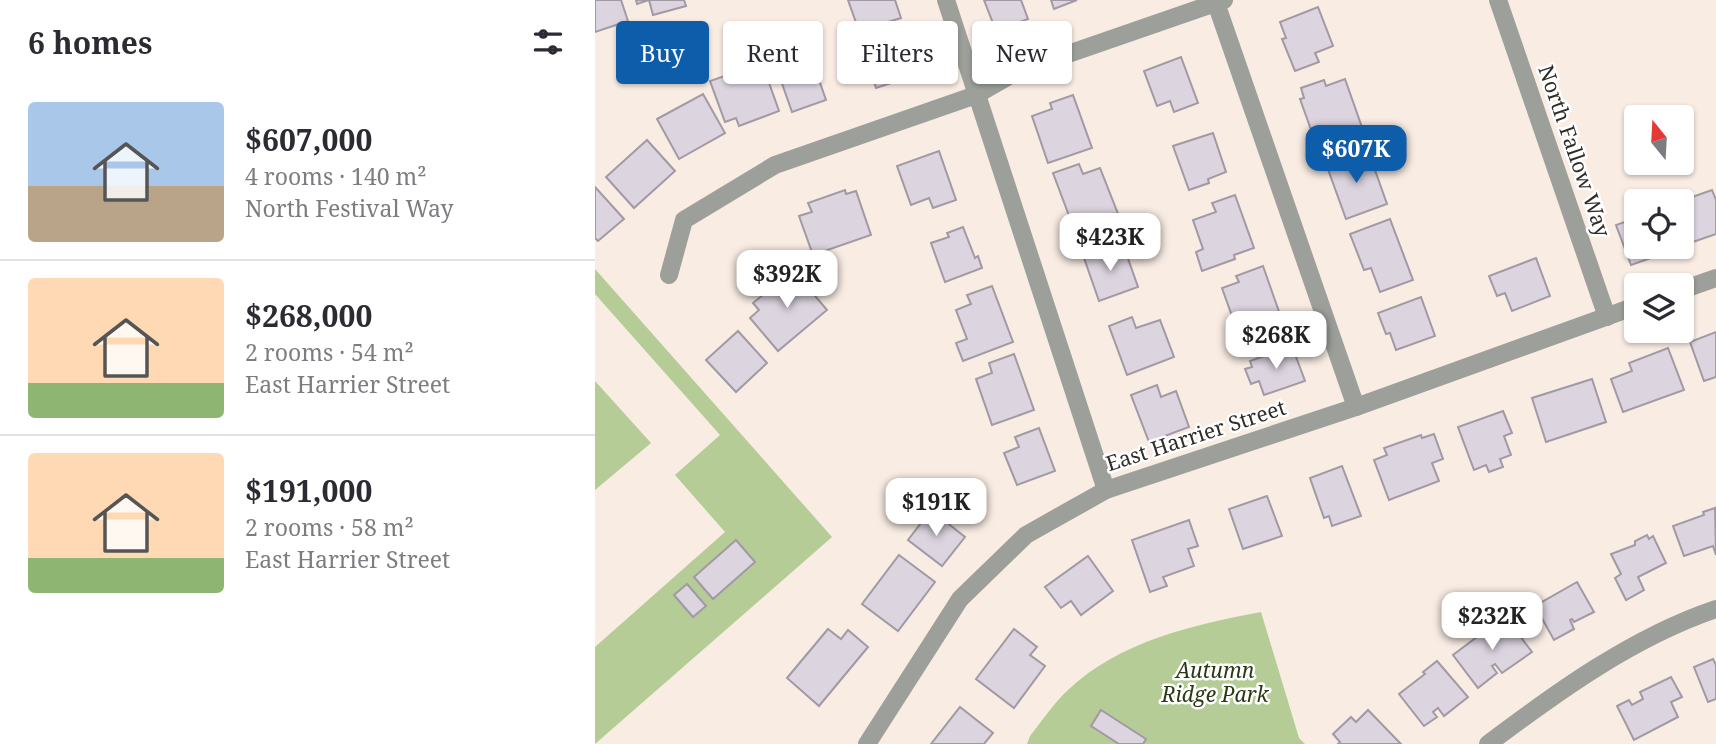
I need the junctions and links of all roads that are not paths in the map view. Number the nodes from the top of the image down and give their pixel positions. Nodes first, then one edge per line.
1 (946, 0) edge
2 (1498, 0) edge
3 (1220, 1) edge
4 (977, 95) junction
5 (669, 275) dead end
6 (1716, 278) edge
7 (1694, 286) edge
8 (1624, 311) edge
9 (1607, 317) junction
10 (1356, 407) junction
11 (1106, 490) junction
12 (1716, 609) edge
13 (867, 744) edge
14 (1488, 744) edge

1 - 4 street
2 - 9 street, North Fallow Way
3 - 4 street
3 - 10 street
4 - 5 street
4 - 11 street
6 - 7 street
8 - 9 street, East Harrier Street
9 - 10 street, East Harrier Street
10 - 11 street, East Harrier Street
11 - 13 street, East Harrier Street
12 - 14 street

